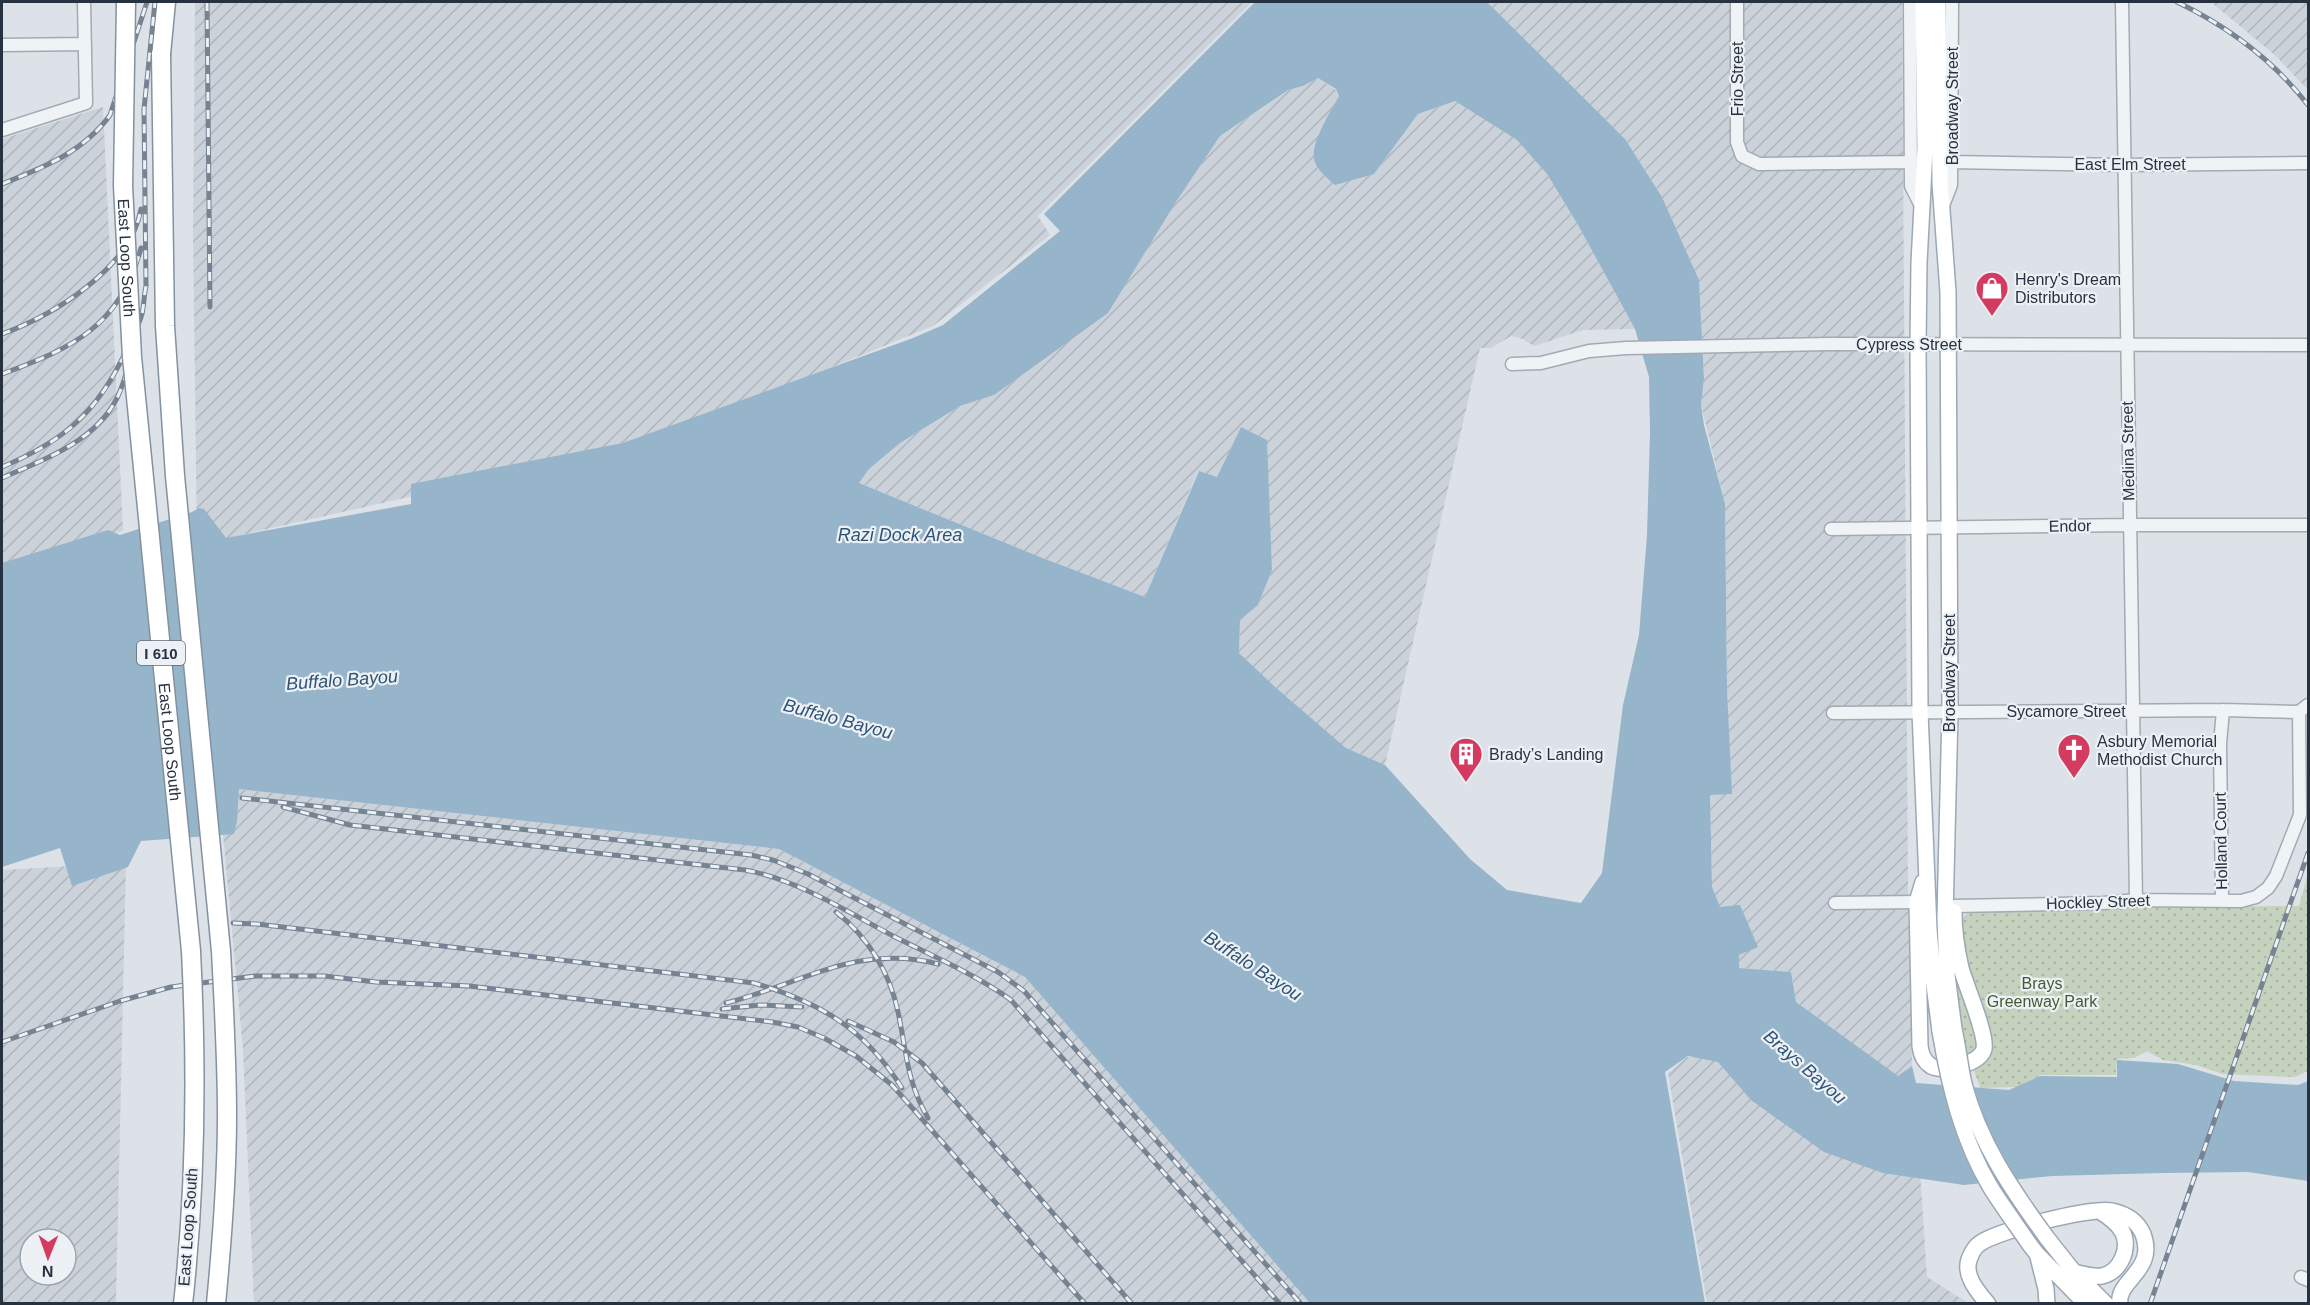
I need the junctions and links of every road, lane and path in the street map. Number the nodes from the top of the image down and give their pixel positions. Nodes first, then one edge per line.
1 (84, 2) edge
2 (117, 2) edge
3 (126, 2) edge
4 (164, 2) edge
5 (1737, 2) edge
6 (1910, 2) edge
7 (1923, 2) edge
8 (1938, 2) edge
9 (1952, 2) edge
10 (2122, 2) edge
11 (85, 44) junction
12 (2, 45) edge
13 (124, 117) junction
14 (2, 130) edge
15 (1910, 162) junction
16 (1952, 162) junction
17 (2308, 163) edge
18 (2124, 165) junction
19 (1922, 208) junction
20 (1942, 209) junction
21 (2127, 344) junction
22 (1918, 345) junction
23 (1948, 345) junction
24 (2308, 345) edge
25 (1512, 364) dead end
26 (2129, 525) junction
27 (2308, 525) edge
28 (1919, 528) junction
29 (1949, 528) junction
30 (1831, 529) dead end
31 (2304, 708) edge
32 (2223, 710) junction
33 (2134, 711) junction
34 (1920, 712) junction
35 (1950, 712) junction
36 (1833, 713) dead end
37 (1946, 850) junction
38 (1927, 877) junction
39 (2136, 900) junction
40 (2222, 900) junction
41 (1917, 902) junction
42 (1835, 903) dead end
43 (1954, 906) junction
44 (1947, 1030) junction
45 (2098, 1210) junction
46 (2033, 1249) junction
47 (2074, 1272) junction
48 (2076, 1298) edge
49 (183, 1304) edge
50 (216, 1304) edge
51 (1988, 1304) edge
52 (2047, 1304) edge
53 (2086, 1304) edge
54 (2106, 1304) edge
55 (2120, 1304) edge

1 - 11 street
2 - 13 highway, bridge
3 - 13 highway, East Loop South / I 610, bridge
4 - 50 highway, East Loop South / I 610, bridge
5 - 15 street, Frio Street
6 - 15 street, Broadway Street
7 - 19 main road, Broadway Street
8 - 20 main road, Broadway Street
9 - 16 street, Broadway Street
10 - 18 street, Medina Street
11 - 12 street
11 - 14 street
13 - 49 highway, East Loop South / I 610, bridge
15 - 19 street, Broadway Street
16 - 18 street, East Elm Street
16 - 20 street, Broadway Street
17 - 18 street, East Elm Street
18 - 21 street, Medina Street
19 - 22 main road, Broadway Street
20 - 23 main road, Broadway Street
21 - 23 street, Cypress Street
21 - 24 street, Cypress Street
21 - 26 street, Medina Street
22 - 23 street, Cypress Street
22 - 25 street, Cypress Street
22 - 28 main road, Broadway Street
23 - 29 main road, Broadway Street
26 - 27 street, Endor
26 - 29 street, Endor
26 - 33 street, Medina Street
28 - 29 street, Endor
28 - 30 street, Endor
28 - 34 main road, Broadway Street
29 - 35 main road, Broadway Street
31 - 32 street, Sycamore Street
31 - 40 street, Hockley Street
32 - 33 street, Sycamore Street
32 - 40 street, Holland Court
33 - 35 street, Sycamore Street
33 - 39 street, Medina Street
34 - 35 street, Sycamore Street
34 - 36 street, Sycamore Street
34 - 38 main road, Broadway Street
35 - 37 main road, Broadway Street
37 - 43 main road
37 - 44 main road, Broadway Street
38 - 41 main road
38 - 44 main road, Broadway Street
39 - 40 street, Hockley Street
39 - 43 street, Hockley Street
41 - 42 street
41 - 43 main road
44 - 46 main road, Broadway Street, bridge
44 - 47 main road, Broadway Street, bridge
45 - 47 main road
45 - 51 main road
45 - 55 main road
46 - 48 main road
46 - 52 main road
47 - 54 main road, Broadway Street
48 - 53 main road

